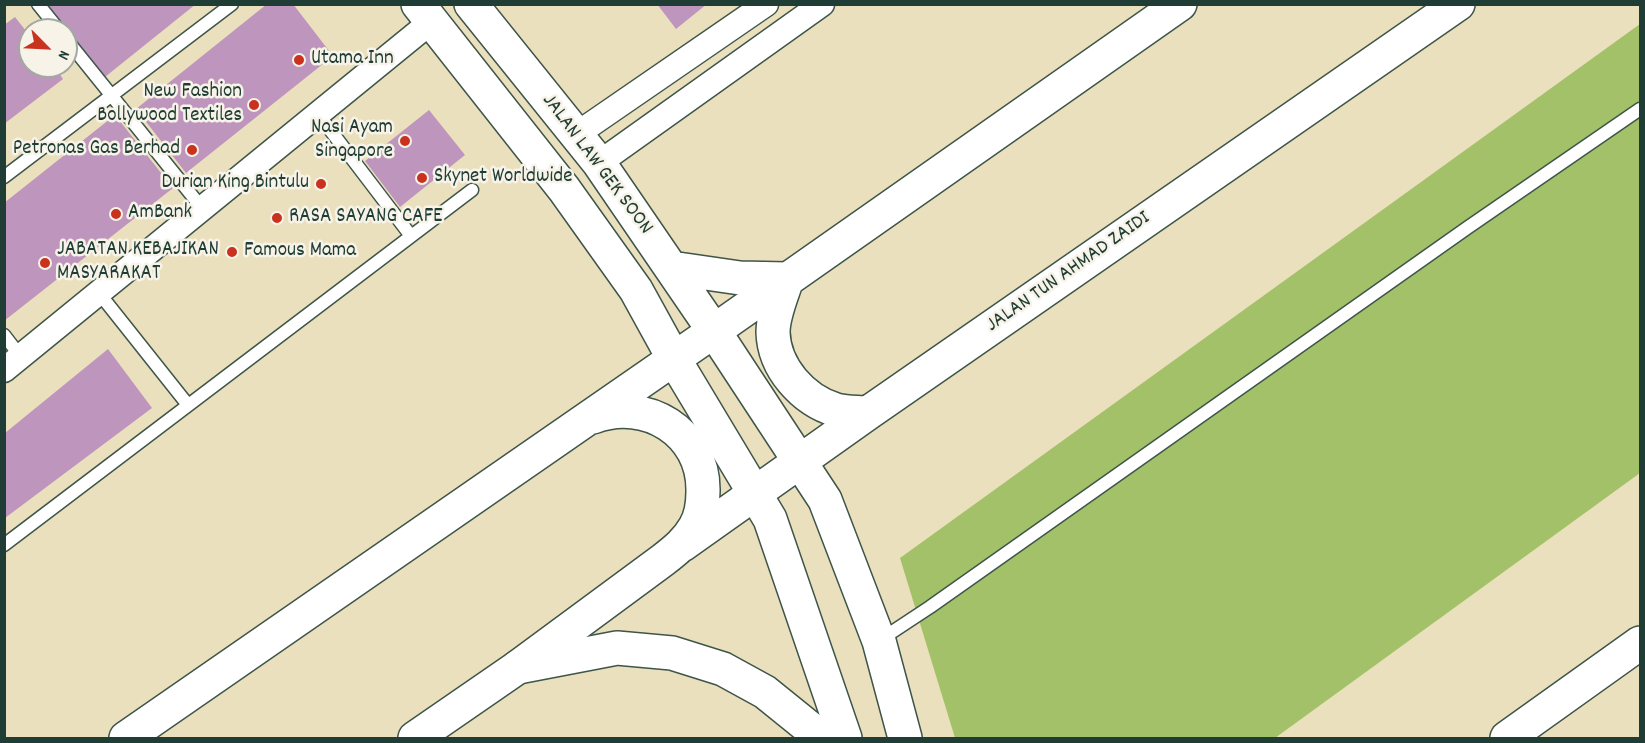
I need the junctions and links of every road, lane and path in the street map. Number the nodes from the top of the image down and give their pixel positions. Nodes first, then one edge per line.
1 (39, 4) edge
2 (232, 4) edge
3 (471, 4) edge
4 (822, 4) edge
5 (1180, 4) edge
6 (1458, 4) edge
7 (752, 8) edge
8 (425, 13) edge
9 (50, 18) edge
10 (78, 54) edge
11 (112, 96) junction
12 (1641, 109) edge
13 (318, 114) junction
14 (577, 134) junction
15 (599, 163) junction
16 (4, 177) edge
17 (472, 189) dead end
18 (202, 208) junction
19 (411, 236) junction
20 (671, 268) junction
21 (787, 279) junction
22 (99, 292) junction
23 (714, 331) junction
24 (4, 335) edge
25 (674, 359) junction
26 (13, 363) edge
27 (188, 405) junction
28 (868, 412) junction
29 (584, 421) junction
30 (800, 462) junction
31 (754, 494) junction
32 (4, 545) edge
33 (682, 545) junction
34 (879, 641) junction
35 (1641, 643) edge
36 (518, 666) junction
37 (126, 738) edge
38 (415, 738) edge
39 (822, 738) edge
40 (845, 738) edge
41 (905, 738) edge
42 (1507, 738) edge

1 - 9 lane
2 - 11 lane
3 - 14 main road, JALAN LAW GEK SOON
4 - 15 street
5 - 21 main road
6 - 28 main road, JALAN TUN AHMAD ZAIDI
7 - 14 street
8 - 13 street
8 - 25 main road, JALAN LAW GEK SOON
10 - 11 lane
11 - 16 lane
11 - 18 lane
12 - 34 lane
13 - 18 street
13 - 19 lane
14 - 15 main road, JALAN LAW GEK SOON
15 - 20 main road, JALAN LAW GEK SOON
17 - 19 lane
18 - 22 street
19 - 27 lane
20 - 21 main road
20 - 23 main road, JALAN LAW GEK SOON
21 - 23 main road
21 - 28 main road
22 - 26 street
22 - 27 lane
23 - 25 main road
23 - 30 main road, JALAN LAW GEK SOON
24 - 26 lane
25 - 29 main road
25 - 31 main road, JALAN LAW GEK SOON
27 - 32 lane
28 - 30 main road, JALAN TUN AHMAD ZAIDI
29 - 33 main road
29 - 37 main road
30 - 31 main road, JALAN TUN AHMAD ZAIDI
30 - 34 main road, JALAN LAW GEK SOON
31 - 33 main road, JALAN TUN AHMAD ZAIDI
31 - 40 main road, JALAN LAW GEK SOON
33 - 36 main road, JALAN TUN AHMAD ZAIDI
34 - 41 main road, JALAN LAW GEK SOON
35 - 42 main road
36 - 38 main road, JALAN TUN AHMAD ZAIDI
36 - 39 main road

